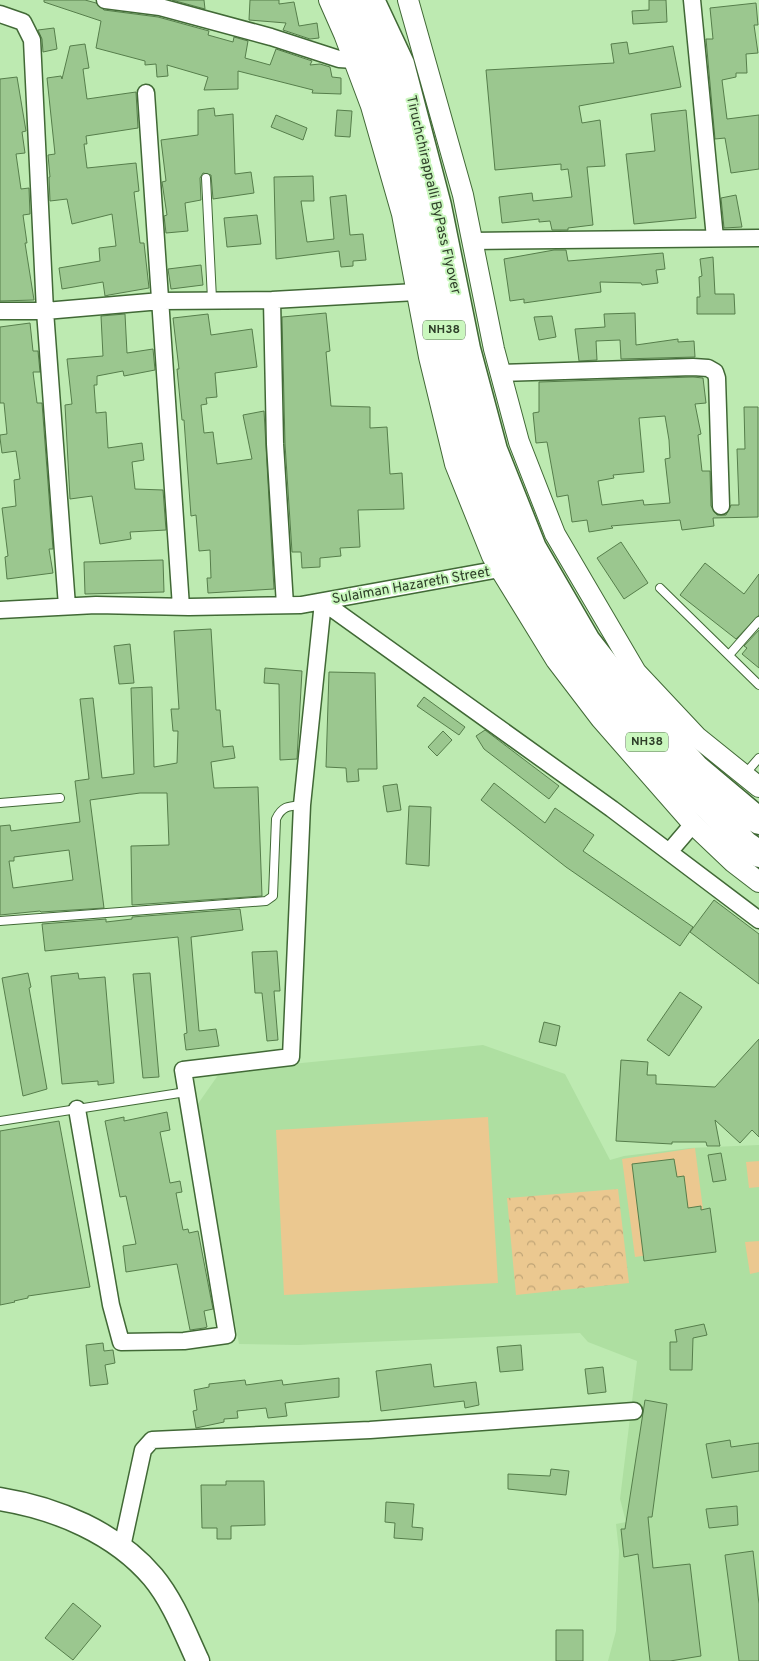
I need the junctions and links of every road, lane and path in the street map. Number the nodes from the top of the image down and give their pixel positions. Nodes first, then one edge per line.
1 (104, 0) edge
2 (329, 0) edge
3 (346, 0) edge
4 (371, 0) edge
5 (408, 0) edge
6 (692, 0) edge
7 (0, 14) edge
8 (354, 60) junction
9 (146, 92) dead end
10 (206, 178) dead end
11 (715, 238) junction
12 (759, 238) edge
13 (471, 241) junction
14 (416, 292) junction
15 (212, 299) junction
16 (272, 300) junction
17 (162, 302) junction
18 (45, 310) junction
19 (0, 311) edge
20 (501, 373) junction
21 (721, 506) dead end
22 (500, 570) junction
23 (660, 588) dead end
24 (323, 602) junction
25 (285, 605) junction
26 (66, 606) junction
27 (181, 607) junction
28 (0, 610) edge
29 (759, 621) edge
30 (578, 645) junction
31 (729, 655) junction
32 (759, 685) edge
33 (616, 692) junction
34 (759, 758) edge
35 (752, 781) edge
36 (60, 798) dead end
37 (0, 803) edge
38 (302, 806) junction
39 (759, 821) edge
40 (693, 824) junction
41 (669, 852) junction
42 (759, 854) edge
43 (759, 882) edge
44 (759, 920) edge
45 (0, 921) edge
46 (186, 1092) junction
47 (77, 1109) junction
48 (0, 1121) edge
49 (634, 1411) dead end
50 (0, 1499) edge
51 (122, 1547) junction
52 (198, 1661) edge

1 - 8 street
2 - 8 street
3 - 30 highway, Tiruchchirappalli ByPass Flyover / NH38
4 - 30 highway, Tiruchchirappalli ByPass Flyover / NH38
5 - 13 street
6 - 11 street
7 - 18 street
8 - 14 street
9 - 17 street
10 - 15 lane
11 - 12 street
11 - 13 street
13 - 20 street
14 - 16 street
14 - 22 street
15 - 16 street
15 - 17 street
16 - 25 street
17 - 18 street
17 - 27 street
18 - 19 street
18 - 26 street
20 - 21 street
20 - 33 street
22 - 24 street, Sulaiman Hazareth Street
22 - 33 street
23 - 31 lane
24 - 25 street, Sulaiman Hazareth Street
24 - 38 street
24 - 41 street
25 - 27 street, Sulaiman Hazareth Street
26 - 27 street, Sulaiman Hazareth Street
26 - 28 street, Sulaiman Hazareth Street
29 - 31 lane
30 - 33 highway, Tiruchchirappalli ByPass Flyover / NH38
31 - 32 lane
33 - 35 street
33 - 39 highway, Tiruchchirappalli ByPass Flyover / NH38
33 - 40 street
33 - 42 highway, Tiruchchirappalli ByPass Flyover / NH38
34 - 35 lane
36 - 37 lane
38 - 45 lane
38 - 46 street
40 - 41 street
40 - 43 street
41 - 44 street
46 - 47 lane
46 - 47 street
47 - 48 lane
49 - 51 street
50 - 51 main road
51 - 52 main road

